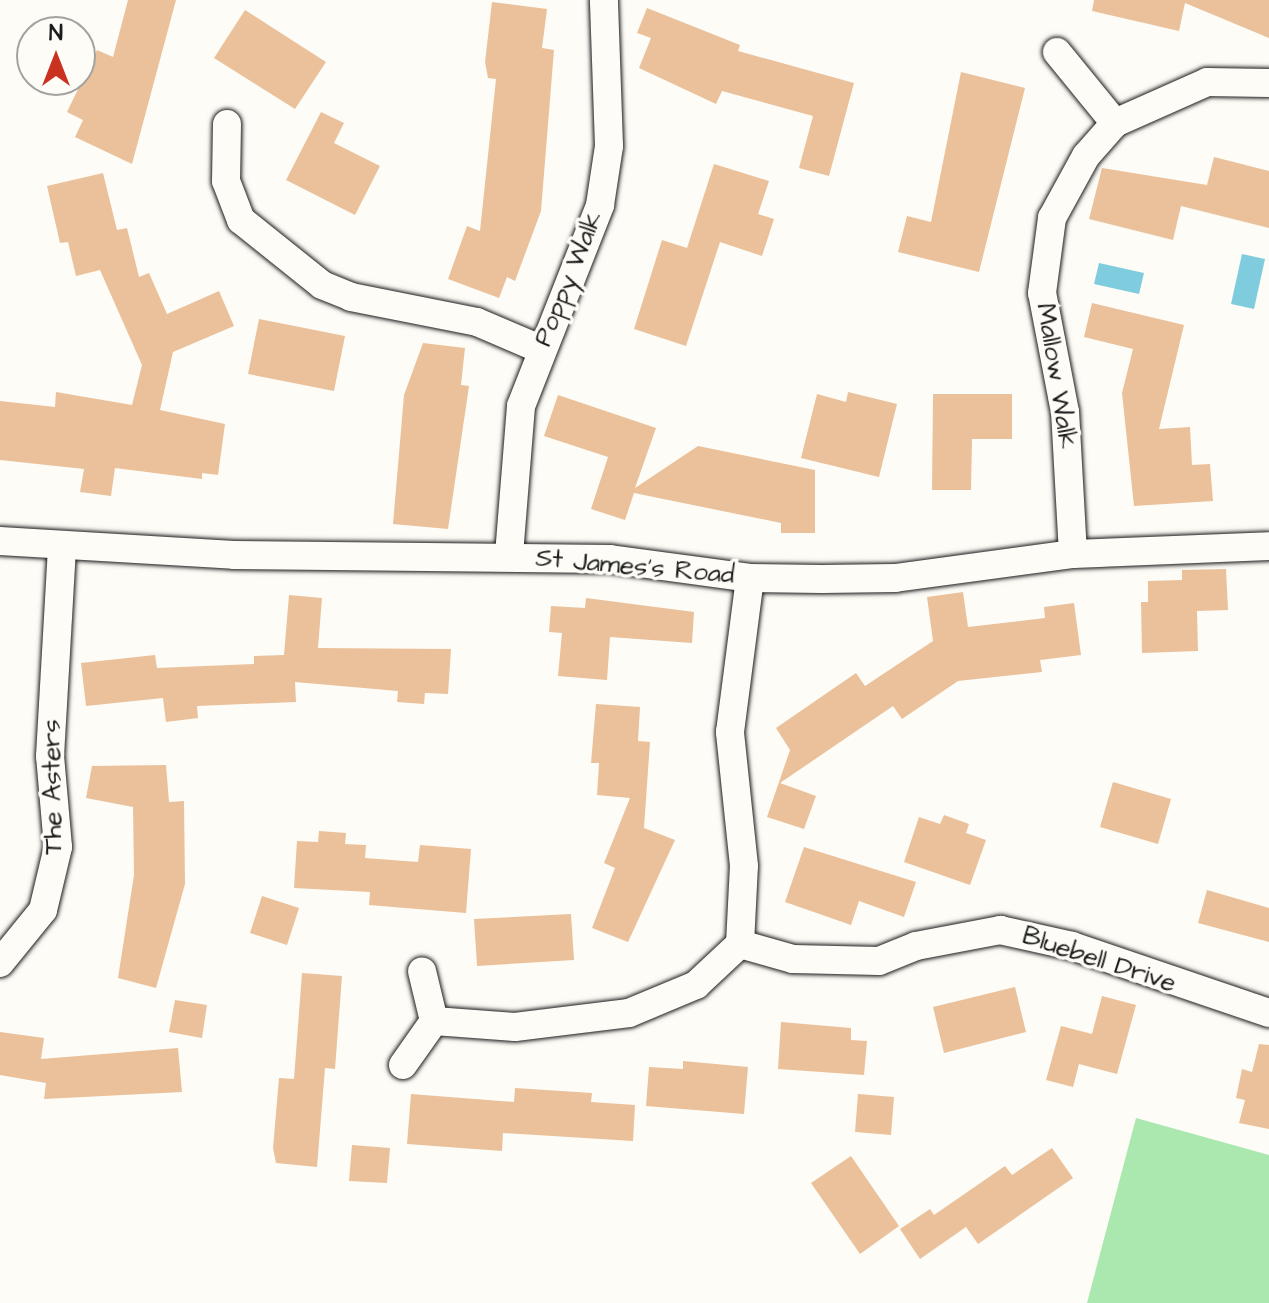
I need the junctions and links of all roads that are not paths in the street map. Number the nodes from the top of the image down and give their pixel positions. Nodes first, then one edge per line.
1 (604, 0) edge
2 (1057, 52) dead end
3 (1269, 83) edge
4 (1115, 123) junction
5 (227, 124) dead end
6 (540, 349) junction
7 (0, 541) edge
8 (62, 546) junction
9 (1269, 546) edge
10 (1073, 554) junction
11 (509, 555) junction
12 (750, 578) junction
13 (740, 944) junction
14 (0, 963) edge
15 (422, 971) dead end
16 (1269, 1013) edge
17 (434, 1021) junction
18 (403, 1065) dead end

1 - 6 street, Poppy Walk
2 - 4 street
3 - 4 street, Mallow Walk
4 - 10 street, Mallow Walk
5 - 6 street
6 - 11 street, Poppy Walk
7 - 8 street, St James's Road
8 - 11 street, St James's Road
8 - 14 street, The Asters
9 - 10 street, St James's Road
10 - 12 street, St James's Road
11 - 12 street, St James's Road
12 - 13 street
13 - 16 street, Bluebell Drive
13 - 17 street
15 - 17 street
17 - 18 street

